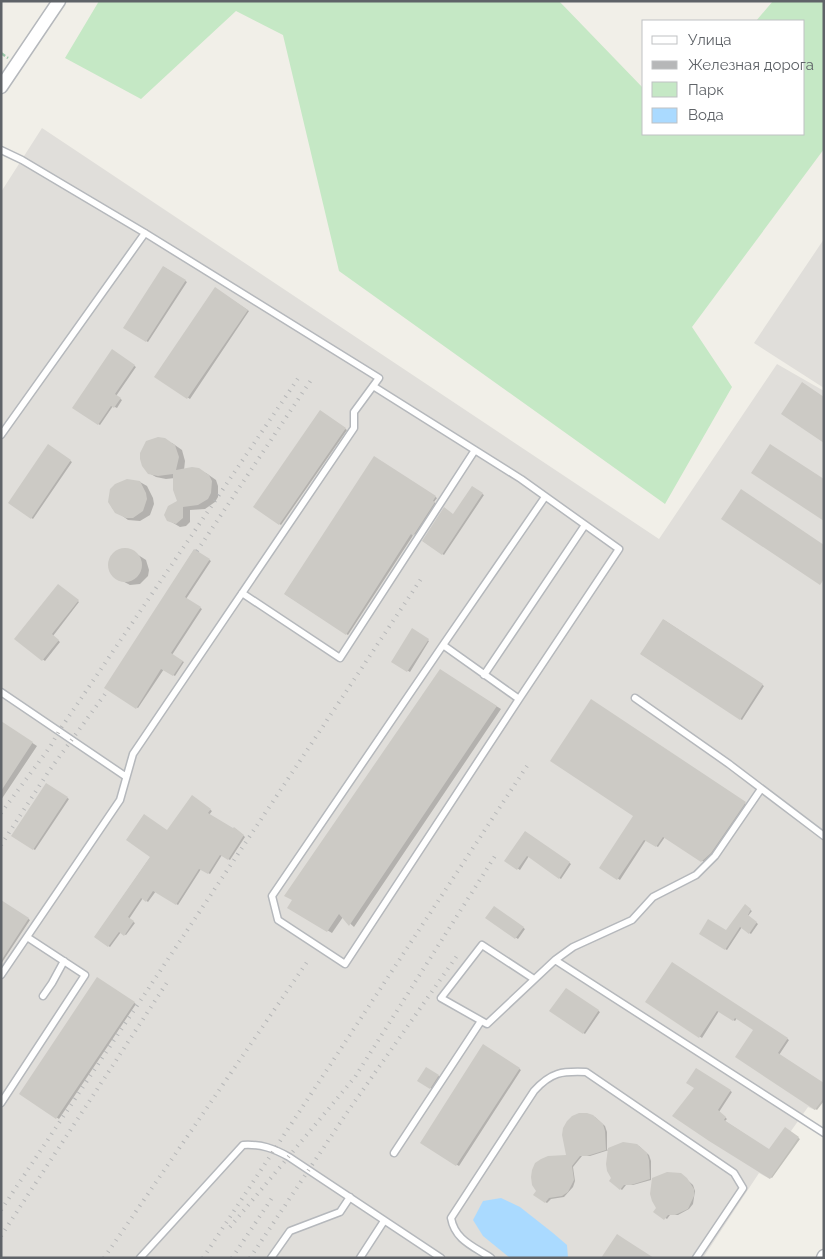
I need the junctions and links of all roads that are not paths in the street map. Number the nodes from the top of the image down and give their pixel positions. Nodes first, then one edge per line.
1 (59, 1) edge
2 (1, 87) edge
3 (1, 150) edge
4 (145, 233) junction
5 (373, 386) junction
6 (1, 435) edge
7 (475, 450) junction
8 (545, 496) junction
9 (585, 525) junction
10 (242, 593) junction
11 (442, 645) junction
12 (484, 675) junction
13 (1, 692) edge
14 (635, 698) dead end
15 (519, 699) junction
16 (125, 776) junction
17 (761, 789) junction
18 (824, 836) edge
19 (27, 937) junction
20 (554, 960) junction
21 (64, 961) junction
22 (1, 975) edge
23 (534, 979) junction
24 (43, 996) dead end
25 (481, 1021) junction
26 (1, 1103) edge
27 (824, 1134) edge
28 (394, 1153) dead end
29 (350, 1197) junction
30 (384, 1221) junction
31 (140, 1258) edge
32 (271, 1258) edge
33 (360, 1258) edge
34 (441, 1258) edge
35 (491, 1258) edge
36 (696, 1258) edge

1 - 2 street
3 - 4 lane
4 - 5 lane
4 - 6 lane
5 - 7 lane
5 - 10 lane
7 - 8 lane
7 - 10 lane
8 - 9 lane
8 - 11 lane
9 - 12 lane
9 - 15 lane
10 - 16 lane
11 - 12 lane
11 - 15 lane
12 - 15 lane
13 - 16 lane
14 - 17 lane
16 - 19 lane
17 - 18 lane
17 - 20 lane
19 - 21 lane
19 - 22 lane
20 - 23 lane
20 - 27 lane
21 - 24 lane
21 - 26 lane
23 - 25 lane
23 - 25 lane
25 - 28 lane
29 - 30 lane
29 - 31 lane
29 - 32 lane
30 - 33 lane
30 - 34 lane
35 - 36 lane

